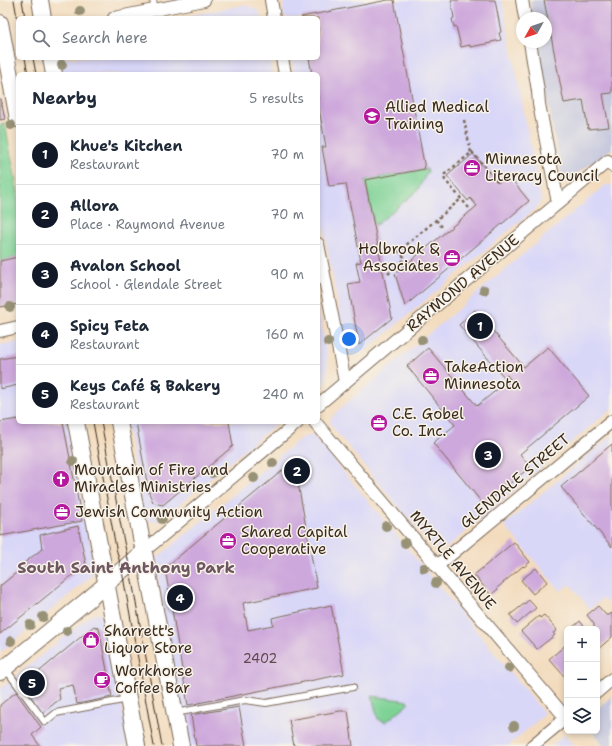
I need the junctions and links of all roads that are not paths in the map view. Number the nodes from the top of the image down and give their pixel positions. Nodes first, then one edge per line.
1 (40, 0) edge
2 (204, 0) edge
3 (271, 0) edge
4 (522, 0) edge
5 (154, 5) edge
6 (525, 12) edge
7 (43, 16) edge
8 (120, 16) edge
9 (274, 16) edge
10 (0, 23) edge
11 (531, 48) edge
12 (51, 60) edge
13 (282, 60) edge
14 (54, 72) edge
15 (285, 72) edge
16 (16, 109) edge
17 (610, 164) edge
18 (558, 203) junction
19 (320, 254) edge
20 (16, 327) edge
21 (0, 331) edge
22 (345, 382) junction
23 (320, 403) edge
24 (612, 421) edge
25 (76, 424) edge
26 (120, 424) edge
27 (296, 424) edge
28 (317, 424) edge
29 (144, 551) junction
30 (437, 566) junction
31 (107, 583) junction
32 (3, 670) edge
33 (612, 679) edge
34 (352, 687) dead end
35 (600, 689) edge
36 (128, 699) junction
37 (175, 713) junction
38 (564, 714) edge
39 (564, 720) edge
40 (136, 746) edge
41 (181, 746) edge
42 (532, 746) edge

1 - 7 main road
2 - 5 street
3 - 9 street
4 - 6 street
5 - 8 street
10 - 16 main road
11 - 18 street
12 - 14 main road
13 - 15 street
17 - 18 street, RAYMOND AVENUE
18 - 22 street, RAYMOND AVENUE
19 - 22 street
20 - 21 street
22 - 23 street, RAYMOND AVENUE
24 - 30 street, GLENDALE STREET
25 - 31 main road
26 - 29 main road
27 - 29 street
28 - 30 street, MYRTLE AVENUE
29 - 31 main road
29 - 37 main road
30 - 38 street, MYRTLE AVENUE
31 - 32 main road
31 - 36 main road
32 - 36 lane
33 - 35 street
34 - 37 lane
36 - 40 main road
37 - 41 main road
39 - 42 street

